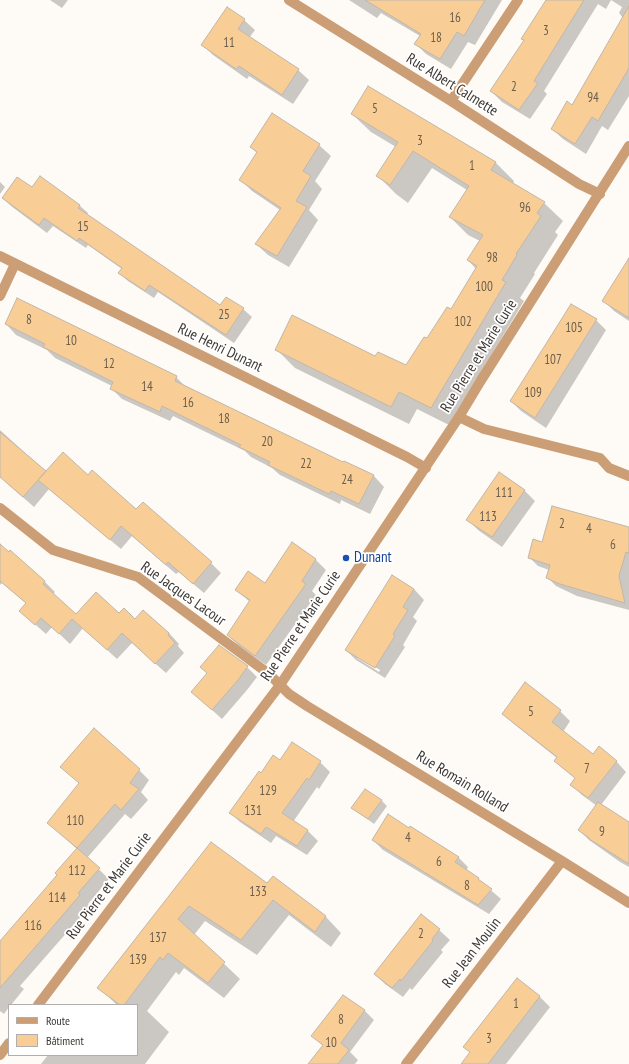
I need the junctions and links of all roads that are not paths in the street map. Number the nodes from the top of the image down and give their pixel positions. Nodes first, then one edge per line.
1 (289, 0) edge
2 (518, 0) edge
3 (451, 101) junction
4 (629, 146) edge
5 (600, 194) junction
6 (0, 256) edge
7 (15, 264) junction
8 (0, 296) edge
9 (459, 417) junction
10 (426, 468) junction
11 (629, 476) edge
12 (0, 508) edge
13 (280, 685) junction
14 (562, 861) junction
15 (629, 903) edge
16 (39, 1004) edge
17 (8, 1044) edge
18 (0, 1055) edge
19 (406, 1064) edge

1 - 3 street, Rue Albert Calmette
2 - 3 street
3 - 5 street, Rue Albert Calmette
4 - 5 street, Rue Pierre et Marie Curie
5 - 9 street, Rue Pierre et Marie Curie
6 - 7 street, Rue Henri Dunant
7 - 8 street
7 - 10 street, Rue Henri Dunant
9 - 10 street, Rue Pierre et Marie Curie
9 - 11 street
10 - 13 street, Rue Pierre et Marie Curie
12 - 13 street, Rue Jacques Lacour
13 - 14 street, Rue Romain Rolland
13 - 16 street, Rue Pierre et Marie Curie
14 - 15 street, Rue Romain Rolland
14 - 19 street, Rue Jean Moulin
17 - 18 street

